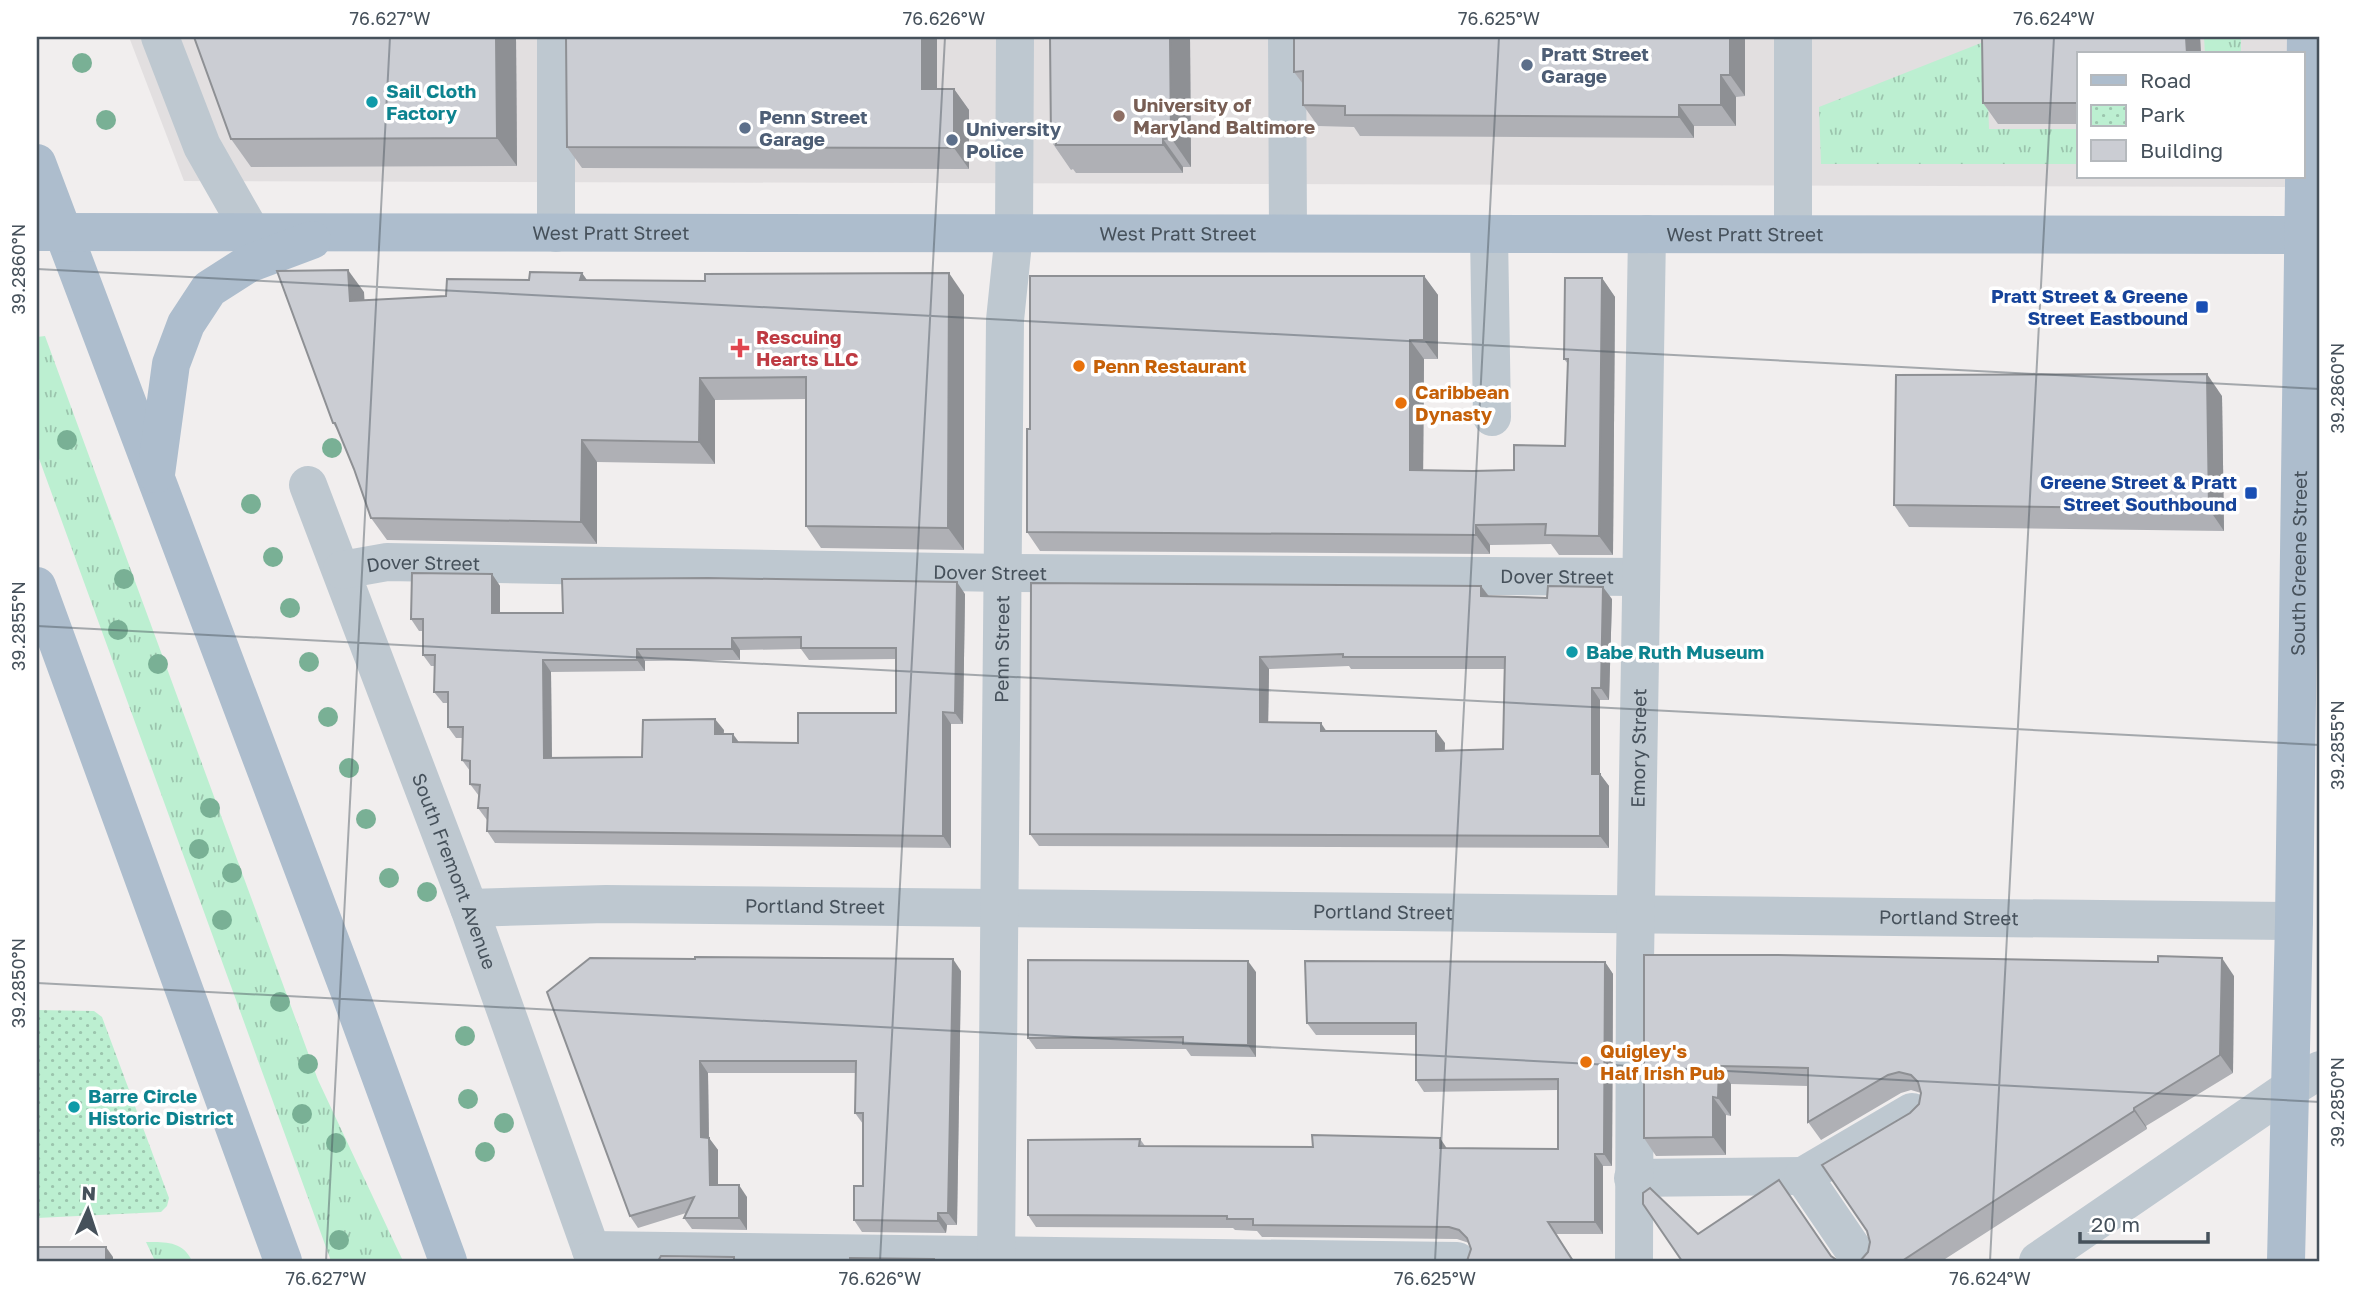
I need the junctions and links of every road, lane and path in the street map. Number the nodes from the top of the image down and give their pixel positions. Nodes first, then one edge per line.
1 (160, 37) edge
2 (556, 37) edge
3 (1015, 37) edge
4 (1287, 37) edge
5 (1793, 37) edge
6 (2306, 37) edge
7 (37, 163) edge
8 (50, 232) edge
9 (251, 232) junction
10 (335, 232) junction
11 (556, 233) junction
12 (1014, 233) junction
13 (1288, 233) junction
14 (1489, 234) junction
15 (1647, 234) junction
16 (1793, 234) junction
17 (2312, 235) edge
18 (1492, 417) dead end
19 (155, 480) junction
20 (308, 485) dead end
21 (342, 570) junction
22 (1004, 573) junction
23 (1641, 577) junction
24 (37, 586) edge
25 (2309, 623) edge
26 (469, 908) junction
27 (1000, 908) junction
28 (1636, 914) junction
29 (2294, 921) junction
30 (2305, 1079) edge
31 (1912, 1112) edge
32 (1803, 1177) junction
33 (1633, 1178) junction
34 (593, 1256) edge
35 (996, 1258) edge
36 (284, 1261) edge
37 (448, 1261) edge
38 (1457, 1261) edge
39 (1634, 1261) edge
40 (1861, 1261) edge
41 (2038, 1261) edge
42 (2286, 1261) edge

1 - 9 street
2 - 11 street
3 - 12 street, Penn Street
4 - 13 street
5 - 16 street
6 - 17 main road, South Greene Street
7 - 8 main road
8 - 9 main road, West Pratt Street
8 - 19 main road
9 - 10 main road, West Pratt Street
10 - 11 main road, West Pratt Street
10 - 19 main road
11 - 12 main road, West Pratt Street
12 - 13 main road, West Pratt Street
12 - 22 street, Penn Street
13 - 14 main road, West Pratt Street
14 - 15 main road, West Pratt Street
14 - 18 street
15 - 16 main road, West Pratt Street
15 - 23 street, Emory Street
16 - 17 main road, West Pratt Street
17 - 25 main road, South Greene Street
19 - 37 main road
20 - 21 street, South Fremont Avenue
21 - 22 street, Dover Street
21 - 26 street, South Fremont Avenue
22 - 23 street, Dover Street
22 - 27 street, Penn Street
23 - 28 street, Emory Street
24 - 36 main road
25 - 29 main road, South Greene Street
26 - 27 street, Portland Street
26 - 34 street, South Fremont Avenue
27 - 28 street, Portland Street
27 - 35 street, Penn Street
28 - 29 street, Portland Street
28 - 33 street, Emory Street
29 - 30 main road, South Greene Street
30 - 41 street
30 - 42 main road, South Greene Street
31 - 32 street
32 - 33 street
32 - 40 street
33 - 39 street, Emory Street
34 - 35 street
35 - 38 street

